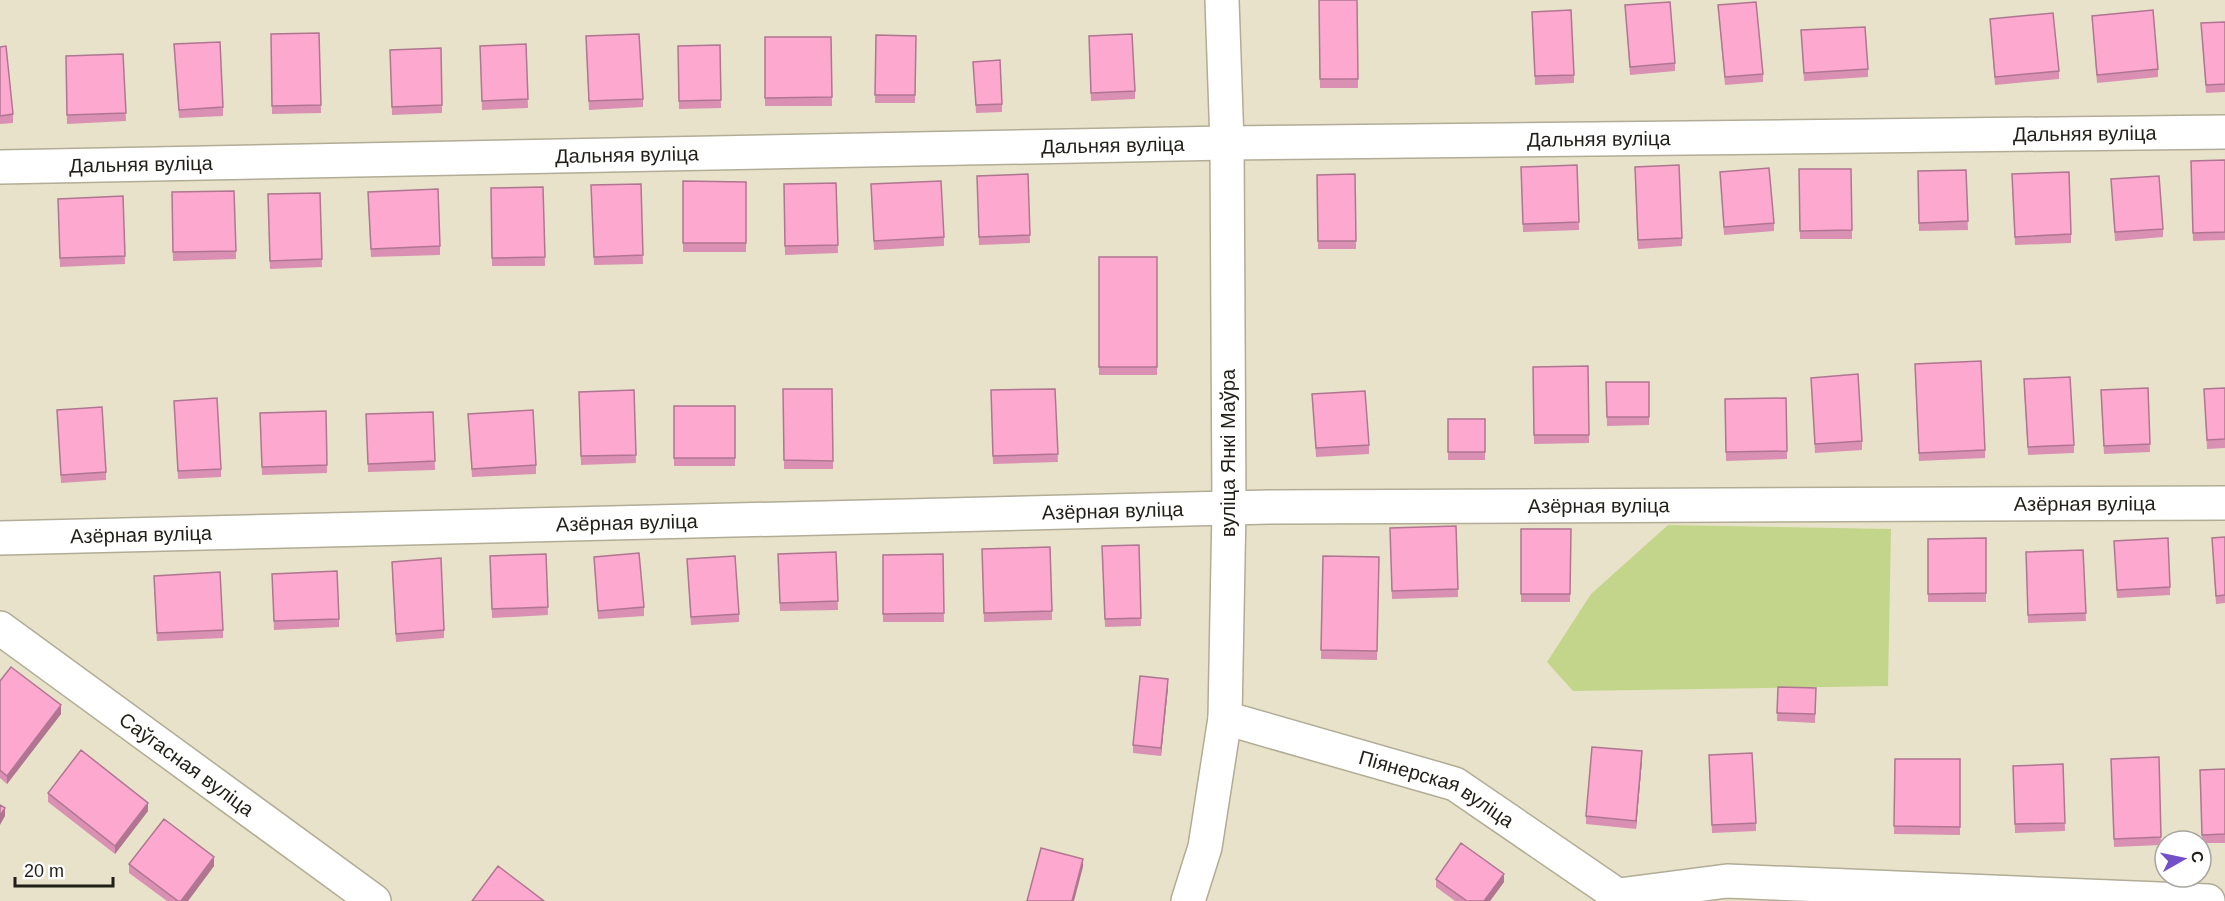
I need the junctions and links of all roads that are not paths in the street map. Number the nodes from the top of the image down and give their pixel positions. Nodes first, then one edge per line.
1 (1222, 0) edge
2 (2225, 132) edge
3 (1227, 143) junction
4 (0, 167) edge
5 (2225, 503) edge
6 (1229, 508) junction
7 (0, 538) edge
8 (0, 628) edge
9 (1225, 718) junction
10 (1623, 898) edge
11 (374, 901) edge
12 (1188, 901) edge
13 (2208, 901) edge

1 - 3 street, вуліца Янкі Маўра
2 - 3 street, Дальняя вуліца
3 - 4 street, Дальняя вуліца
3 - 6 street, вуліца Янкі Маўра
5 - 6 street, Азёрная вуліца
6 - 7 street, Азёрная вуліца
6 - 9 street, вуліца Янкі Маўра
8 - 11 street, Саўгасная вуліца
9 - 10 street, Піянерская вуліца
9 - 12 street, вуліца Янкі Маўра
10 - 13 street

